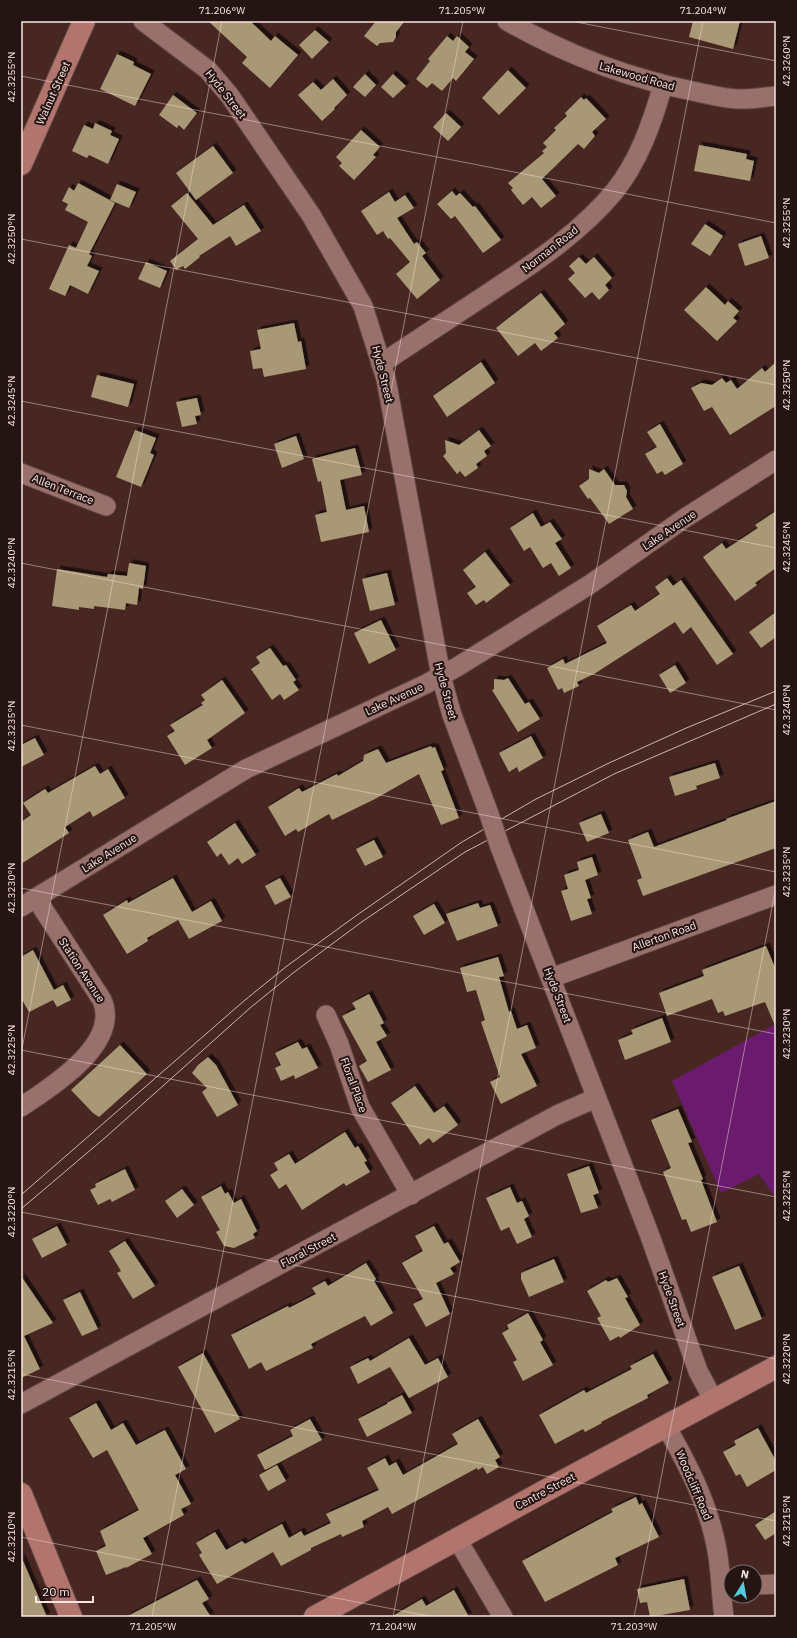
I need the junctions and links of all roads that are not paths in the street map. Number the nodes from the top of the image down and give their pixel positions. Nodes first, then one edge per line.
1 (84, 21) edge
2 (143, 21) edge
3 (507, 21) edge
4 (663, 85) junction
5 (776, 96) edge
6 (21, 164) edge
7 (381, 364) junction
8 (776, 460) edge
9 (21, 473) edge
10 (106, 506) dead end
11 (441, 676) junction
12 (776, 895) edge
13 (28, 902) edge
14 (551, 978) junction
15 (326, 1015) dead end
16 (596, 1098) junction
17 (21, 1107) edge
18 (411, 1195) junction
19 (776, 1367) edge
20 (714, 1401) junction
21 (21, 1404) edge
22 (666, 1426) junction
23 (21, 1494) edge
24 (457, 1539) junction
25 (723, 1574) edge
26 (776, 1584) edge
27 (763, 1585) edge
28 (725, 1604) edge
29 (71, 1617) edge
30 (315, 1617) edge
31 (504, 1617) edge
32 (724, 1617) edge

1 - 6 main road, Walnut Street
2 - 7 street, Hyde Street
3 - 4 street, Lakewood Road
4 - 5 street, Lakewood Road
4 - 7 street, Norman Road
7 - 11 street, Hyde Street
8 - 11 street, Lake Avenue
9 - 10 street, Allen Terrace
11 - 13 street, Lake Avenue
11 - 14 street, Hyde Street, bridge
12 - 14 street, Allerton Road
13 - 17 street, Station Avenue
14 - 16 street, Hyde Street
15 - 18 street, Floral Place
16 - 18 street, Floral Street
16 - 20 street, Hyde Street
18 - 21 street, Floral Street
19 - 20 main road, Centre Street
20 - 22 main road, Centre Street
22 - 24 main road, Centre Street
22 - 25 street, Woodcliff Road
23 - 29 main road
24 - 30 main road, Centre Street
24 - 31 street
26 - 27 street
28 - 32 street, Woodcliff Road

